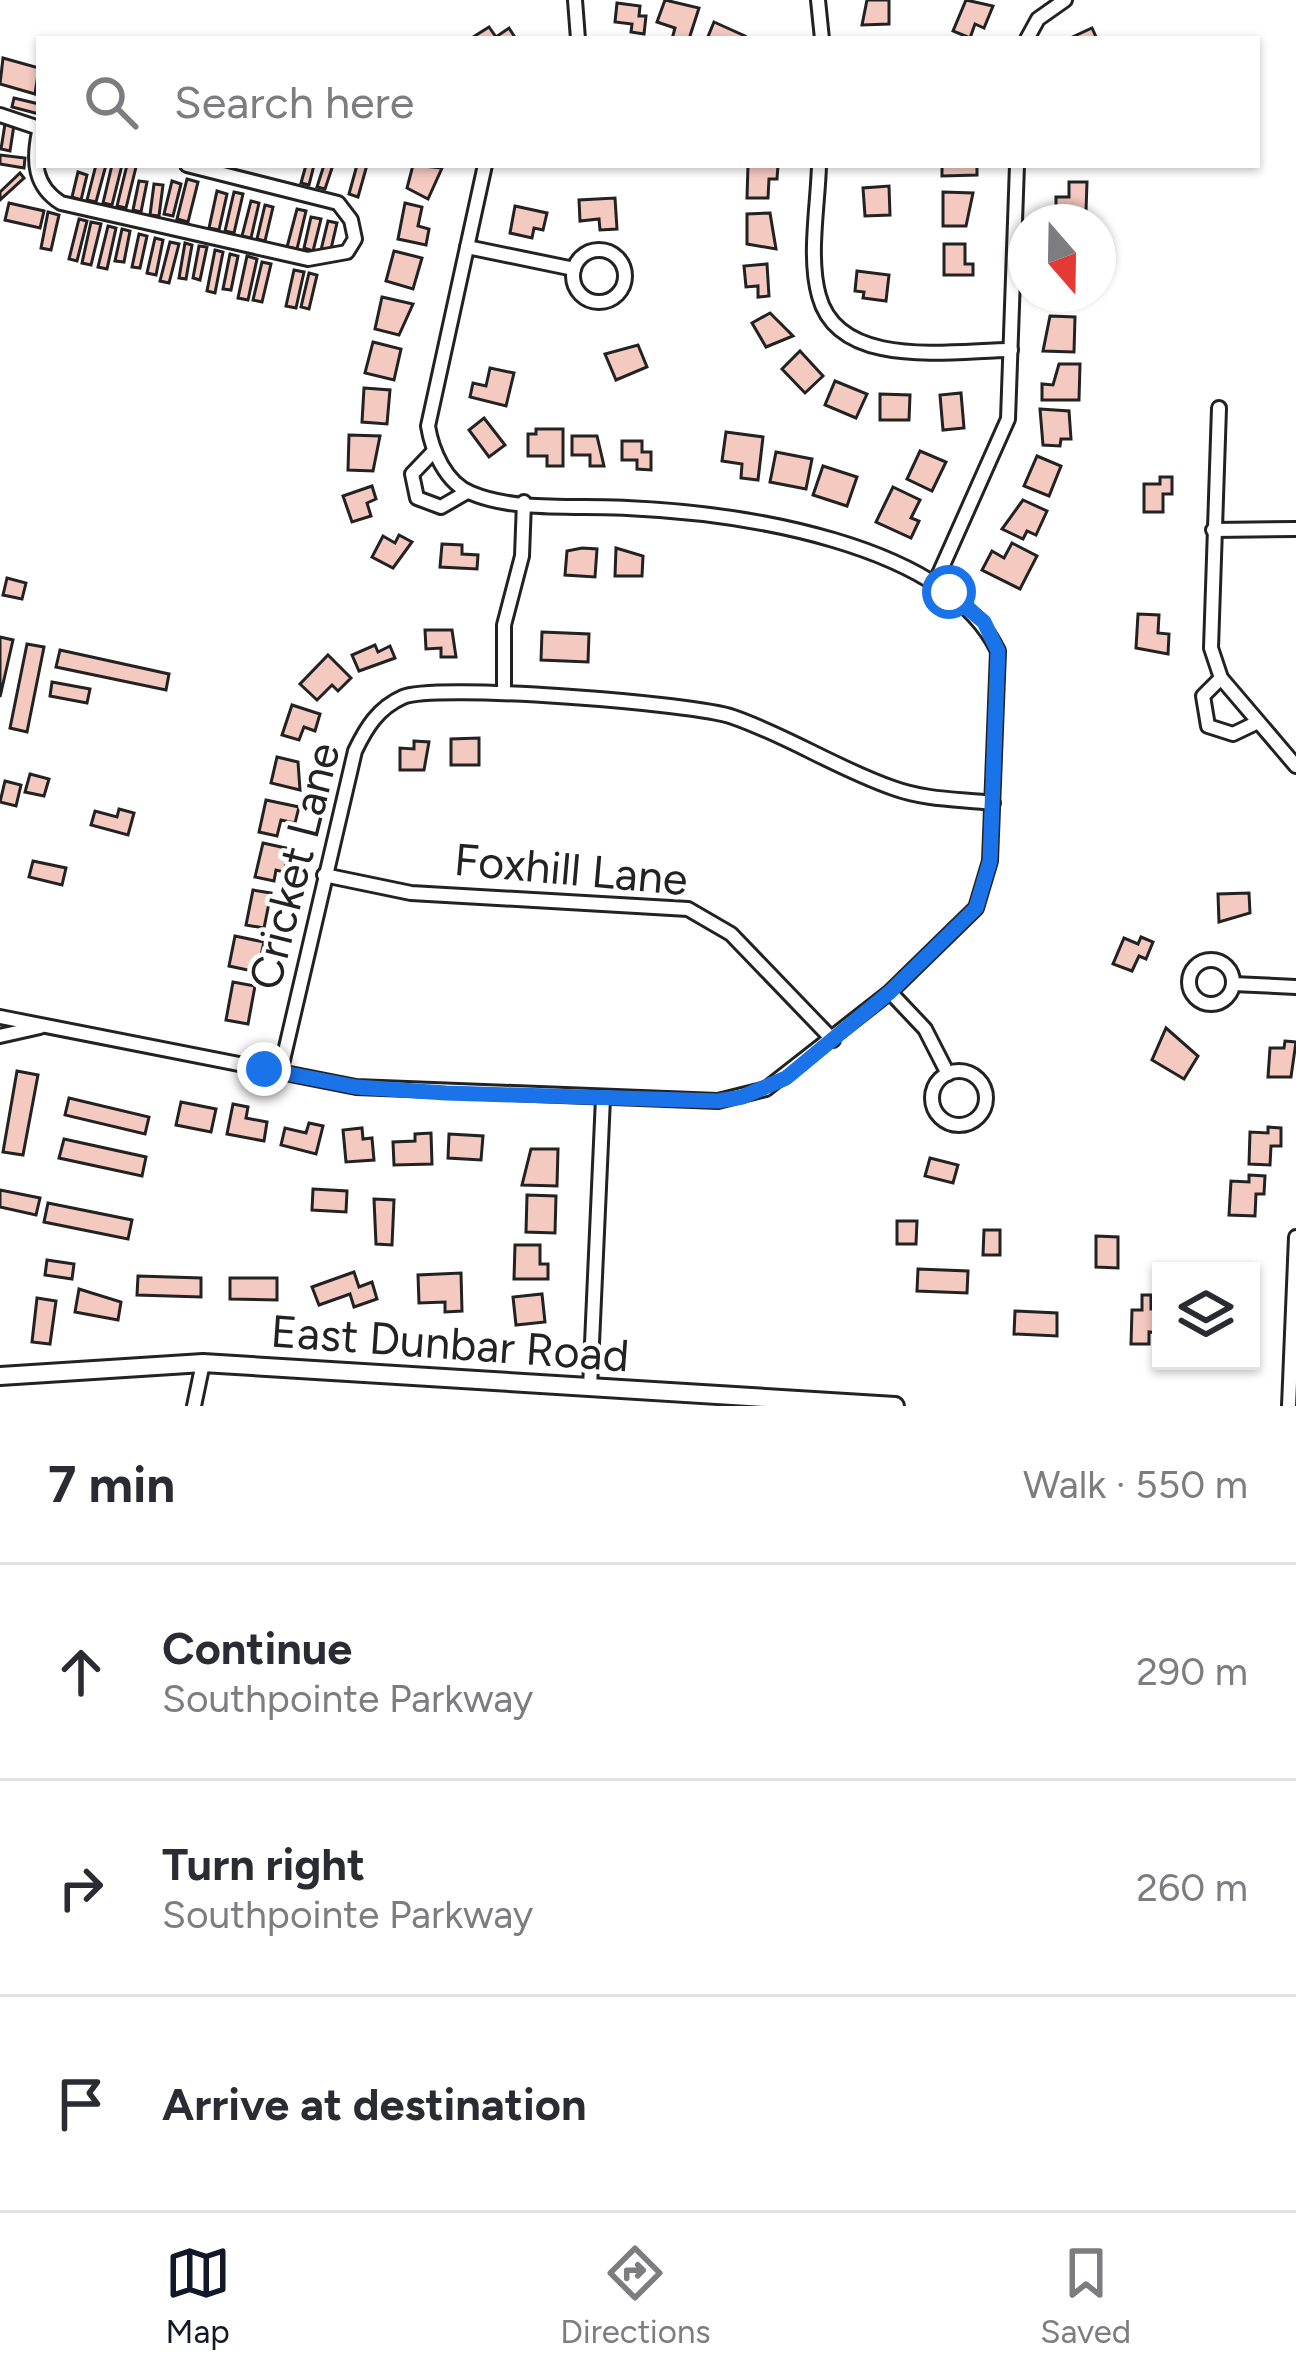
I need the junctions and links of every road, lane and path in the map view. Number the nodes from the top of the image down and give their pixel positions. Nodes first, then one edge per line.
1 (575, 0) edge
2 (818, 0) edge
3 (1065, 0) edge
4 (578, 36) edge
5 (822, 36) edge
6 (1029, 36) edge
7 (0, 115) edge
8 (36, 129) edge
9 (37, 168) edge
10 (199, 168) edge
11 (484, 168) edge
12 (819, 168) edge
13 (1017, 168) edge
14 (467, 247) junction
15 (574, 269) junction
16 (1011, 350) junction
17 (1219, 408) dead end
18 (434, 451) junction
19 (467, 492) junction
20 (524, 502) junction
21 (1213, 530) junction
22 (1296, 530) edge
23 (935, 583) junction
24 (1221, 678) junction
25 (504, 693) junction
26 (1256, 723) junction
27 (1296, 766) edge
28 (993, 802) junction
29 (324, 875) junction
30 (1233, 984) dead end
31 (1296, 987) edge
32 (890, 992) junction
33 (0, 1017) edge
34 (44, 1027) junction
35 (0, 1036) edge
36 (833, 1040) junction
37 (280, 1072) junction
38 (948, 1074) junction
39 (603, 1098) junction
40 (1296, 1237) edge
41 (202, 1363) junction
42 (0, 1376) edge
43 (590, 1388) junction
44 (194, 1406) edge
45 (896, 1406) edge
46 (1289, 1406) edge

1 - 4 street
2 - 5 street
3 - 6 street
7 - 8 street
9 - 10 street
11 - 14 street
12 - 16 street
13 - 16 street
14 - 15 street
14 - 18 street
15 - 15 street
16 - 23 street
17 - 21 street
18 - 19 street
18 - 19 street
19 - 20 street
20 - 23 street
20 - 25 street
21 - 22 street
21 - 24 street
23 - 28 street
24 - 26 street
24 - 26 street
25 - 28 street
25 - 29 street, Cricket Lane
26 - 27 street
28 - 32 street
29 - 36 street, Foxhill Lane
29 - 37 street, Cricket Lane
30 - 31 street
32 - 36 street
32 - 38 street
33 - 34 street
34 - 35 street
34 - 37 street
36 - 39 street
37 - 39 street
38 - 38 street
39 - 43 street
40 - 46 street
41 - 42 street, East Dunbar Road
41 - 43 street, East Dunbar Road
41 - 44 street
43 - 45 street, East Dunbar Road

